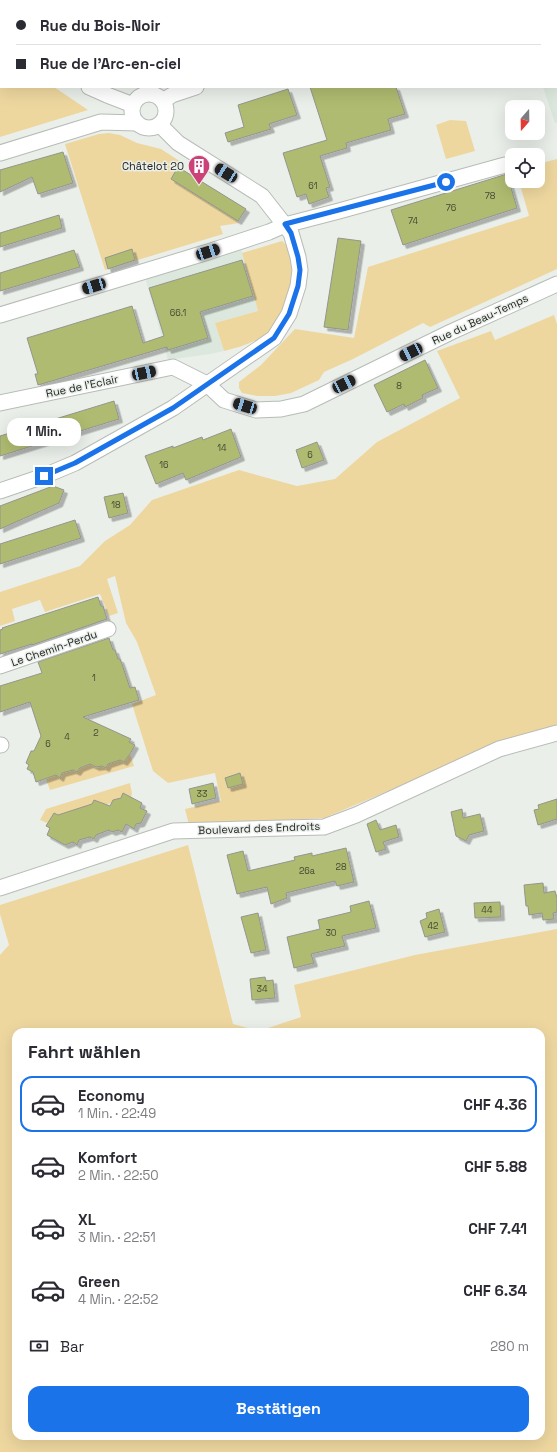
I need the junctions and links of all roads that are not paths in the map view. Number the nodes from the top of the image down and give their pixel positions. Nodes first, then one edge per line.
1 (91, 88) edge
2 (193, 88) edge
3 (163, 101) junction
4 (133, 105) junction
5 (137, 123) junction
6 (160, 125) junction
7 (0, 153) edge
8 (505, 165) dead end
9 (285, 224) junction
10 (557, 284) edge
11 (0, 315) edge
12 (207, 384) junction
13 (0, 403) edge
14 (0, 491) edge
15 (108, 630) dead end
16 (0, 666) edge
17 (557, 732) edge
18 (0, 888) edge

1 - 4 street
2 - 3 street
3 - 4 street
3 - 6 street
4 - 5 street
5 - 6 street
5 - 7 street
6 - 9 street
8 - 9 street
9 - 11 street
9 - 12 street
10 - 12 street, Rue du Beau-Temps
12 - 13 street, Rue de l'Eclair
12 - 14 street
15 - 16 street, Le Chemin-Perdu
17 - 18 street, Boulevard des Endroits

